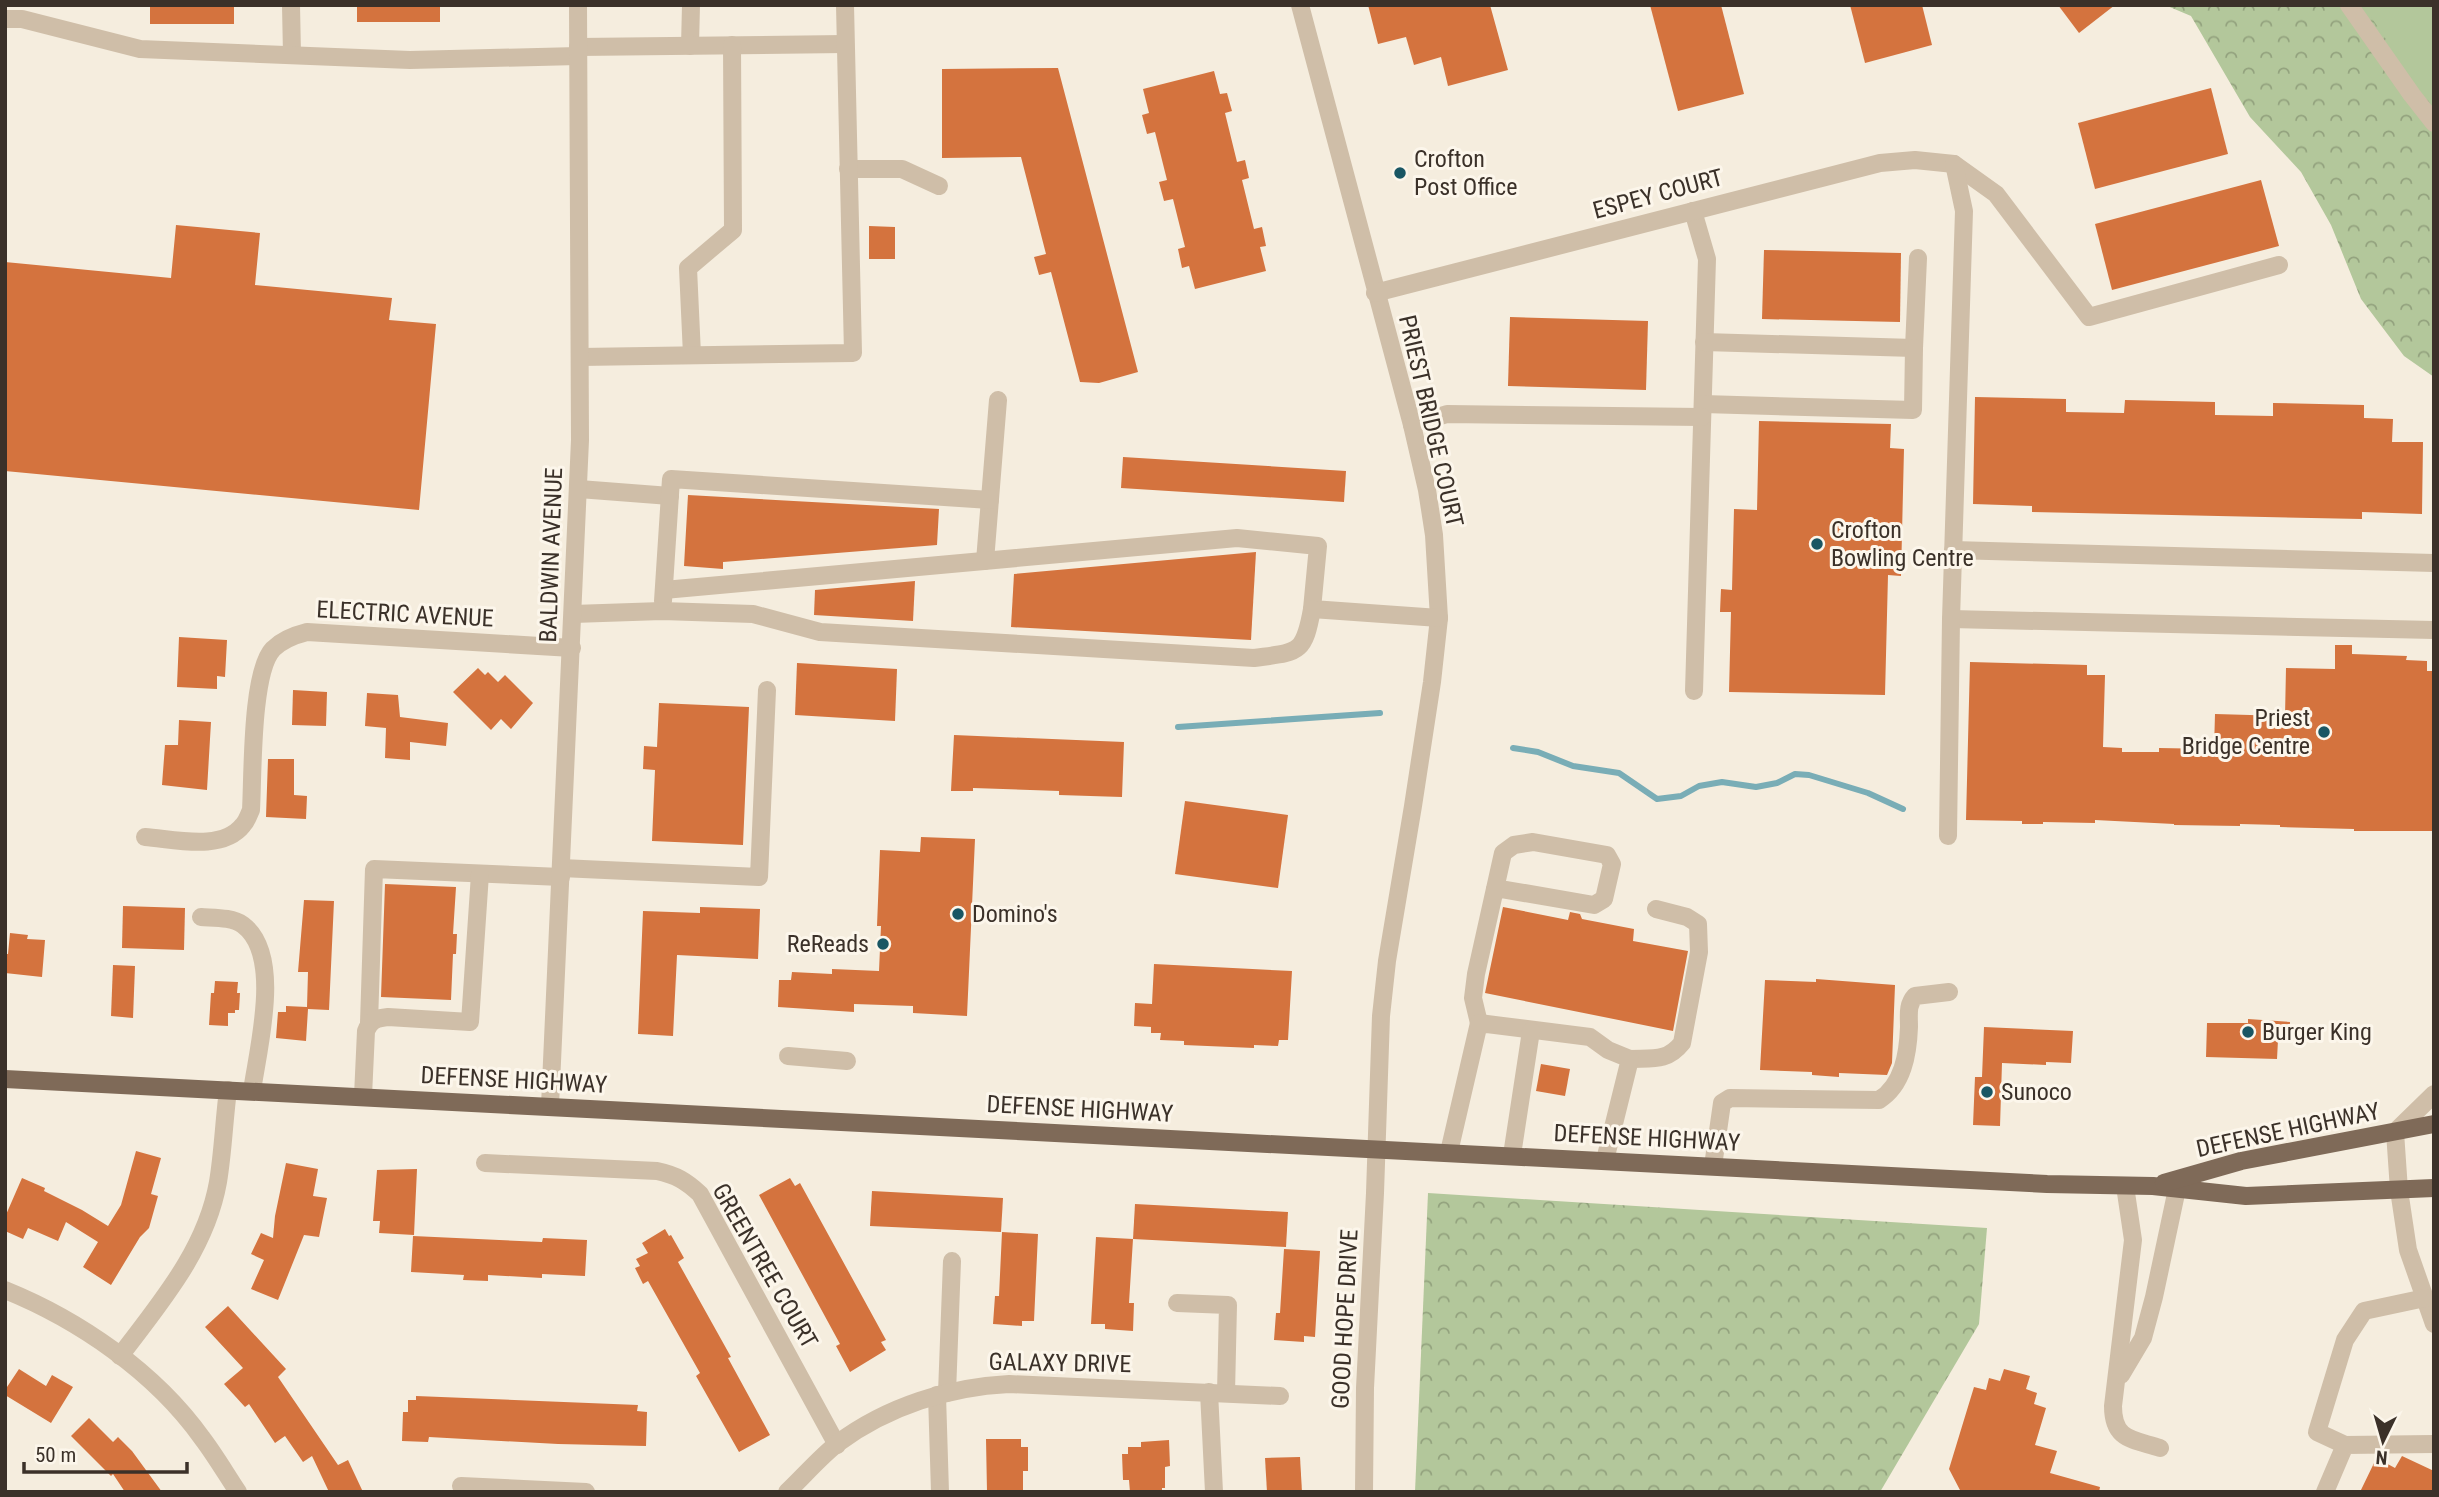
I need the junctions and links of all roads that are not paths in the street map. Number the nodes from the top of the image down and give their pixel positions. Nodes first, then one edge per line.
1 (291, 5) edge
2 (578, 5) edge
3 (691, 5) edge
4 (845, 5) edge
5 (1300, 5) edge
6 (2348, 5) edge
7 (5, 19) edge
8 (845, 44) junction
9 (690, 46) junction
10 (732, 46) junction
11 (578, 52) junction
12 (292, 55) junction
13 (2434, 123) edge
14 (1954, 164) junction
15 (848, 169) junction
16 (939, 186) dead end
17 (1693, 211) junction
18 (1918, 258) dead end
19 (2279, 265) dead end
20 (1375, 293) junction
21 (1704, 342) junction
22 (1914, 348) junction
23 (692, 355) junction
24 (580, 357) junction
25 (998, 400) dead end
26 (1702, 411) junction
27 (1412, 425) junction
28 (579, 489) junction
29 (670, 496) junction
30 (990, 500) junction
31 (1953, 550) junction
32 (985, 561) junction
33 (2434, 563) edge
34 (664, 590) junction
35 (1312, 609) junction
36 (662, 611) junction
37 (573, 614) junction
38 (1439, 618) junction
39 (1951, 619) junction
40 (2434, 630) edge
41 (572, 648) junction
42 (767, 690) dead end
43 (1695, 691) dead end
44 (1948, 836) dead end
45 (145, 837) dead end
46 (561, 872) junction
47 (480, 874) junction
48 (1495, 888) junction
49 (1656, 909) dead end
50 (201, 917) dead end
51 (1949, 992) dead end
52 (369, 1023) junction
53 (1479, 1023) junction
54 (1531, 1031) junction
55 (788, 1056) dead end
56 (1630, 1059) junction
57 (847, 1060) dead end
58 (5, 1079) edge
59 (228, 1090) junction
60 (252, 1091) junction
61 (2434, 1094) edge
62 (363, 1096) junction
63 (550, 1106) junction
64 (2434, 1124) edge
65 (2395, 1132) junction
66 (1377, 1148) junction
67 (1449, 1152) junction
68 (1512, 1155) junction
69 (1605, 1160) junction
70 (485, 1163) dead end
71 (1713, 1166) junction
72 (2125, 1186) junction
73 (2153, 1186) junction
74 (2434, 1188) edge
75 (2177, 1189) junction
76 (2399, 1190) junction
77 (952, 1261) dead end
78 (5, 1290) edge
79 (2425, 1298) junction
80 (1177, 1303) dead end
81 (2434, 1324) edge
82 (120, 1356) junction
83 (2117, 1381) junction
84 (1217, 1392) junction
85 (942, 1394) junction
86 (1280, 1396) dead end
87 (837, 1444) junction
88 (2434, 1444) edge
89 (2345, 1445) junction
90 (2160, 1448) dead end
91 (461, 1486) dead end
92 (238, 1492) edge
93 (586, 1492) edge
94 (788, 1492) edge
95 (940, 1492) edge
96 (1214, 1492) edge
97 (1364, 1492) edge
98 (2325, 1492) edge

1 - 12 street
2 - 11 street, BALDWIN AVENUE
3 - 9 street
4 - 8 street
5 - 20 street, PRIEST BRIDGE COURT
6 - 13 street
7 - 12 street
8 - 10 street
8 - 15 street
9 - 10 street
9 - 11 street
10 - 23 street
11 - 12 street
11 - 24 street, BALDWIN AVENUE
14 - 17 street, ESPEY COURT
14 - 19 street
14 - 31 street
15 - 16 street
15 - 23 street
17 - 20 street, ESPEY COURT
17 - 21 street
18 - 22 street
20 - 27 street, PRIEST BRIDGE COURT
21 - 22 street
21 - 26 street
22 - 26 street
23 - 24 street
24 - 28 street, BALDWIN AVENUE
25 - 30 street
26 - 27 street
26 - 43 street
27 - 38 street, PRIEST BRIDGE COURT
28 - 29 street
28 - 37 street, BALDWIN AVENUE
29 - 30 street
29 - 34 street
30 - 32 street
31 - 33 street
31 - 39 street
32 - 34 street
32 - 35 street
34 - 36 street
35 - 36 street
35 - 38 street
36 - 37 street
37 - 41 street, BALDWIN AVENUE
38 - 66 street, PRIEST BRIDGE COURT
39 - 40 street
39 - 44 street
41 - 45 street, ELECTRIC AVENUE
41 - 46 street, BALDWIN AVENUE
42 - 46 street
46 - 47 street
46 - 63 street, BALDWIN AVENUE
47 - 52 street
47 - 52 street
48 - 48 street
48 - 53 street
49 - 56 street
50 - 60 street
51 - 71 street
52 - 62 street
53 - 54 street
53 - 67 street
54 - 56 street
54 - 68 street
55 - 57 street
56 - 69 street
58 - 59 main road, DEFENSE HIGHWAY
59 - 60 main road, DEFENSE HIGHWAY
59 - 82 street
60 - 62 main road, DEFENSE HIGHWAY
61 - 65 street
62 - 63 main road, DEFENSE HIGHWAY
63 - 66 main road, DEFENSE HIGHWAY
64 - 65 main road, DEFENSE HIGHWAY
65 - 73 main road, DEFENSE HIGHWAY
65 - 76 street
66 - 67 main road, DEFENSE HIGHWAY
66 - 97 street, GOOD HOPE DRIVE
67 - 68 main road, DEFENSE HIGHWAY
68 - 69 main road, DEFENSE HIGHWAY
69 - 71 main road, DEFENSE HIGHWAY
70 - 87 street, GREENTREE COURT
71 - 72 main road, DEFENSE HIGHWAY
72 - 73 main road, DEFENSE HIGHWAY
72 - 83 street
73 - 75 main road, DEFENSE HIGHWAY
74 - 76 main road, DEFENSE HIGHWAY
75 - 76 main road, DEFENSE HIGHWAY
75 - 83 street
76 - 79 street
77 - 85 street
78 - 82 street
79 - 81 street
79 - 89 street
80 - 84 street
82 - 92 street
83 - 90 street
84 - 85 street, GALAXY DRIVE
84 - 86 street, GALAXY DRIVE
84 - 96 street
85 - 87 street, GALAXY DRIVE
85 - 95 street
87 - 94 street, GALAXY DRIVE
88 - 89 street
89 - 98 street
91 - 93 street

